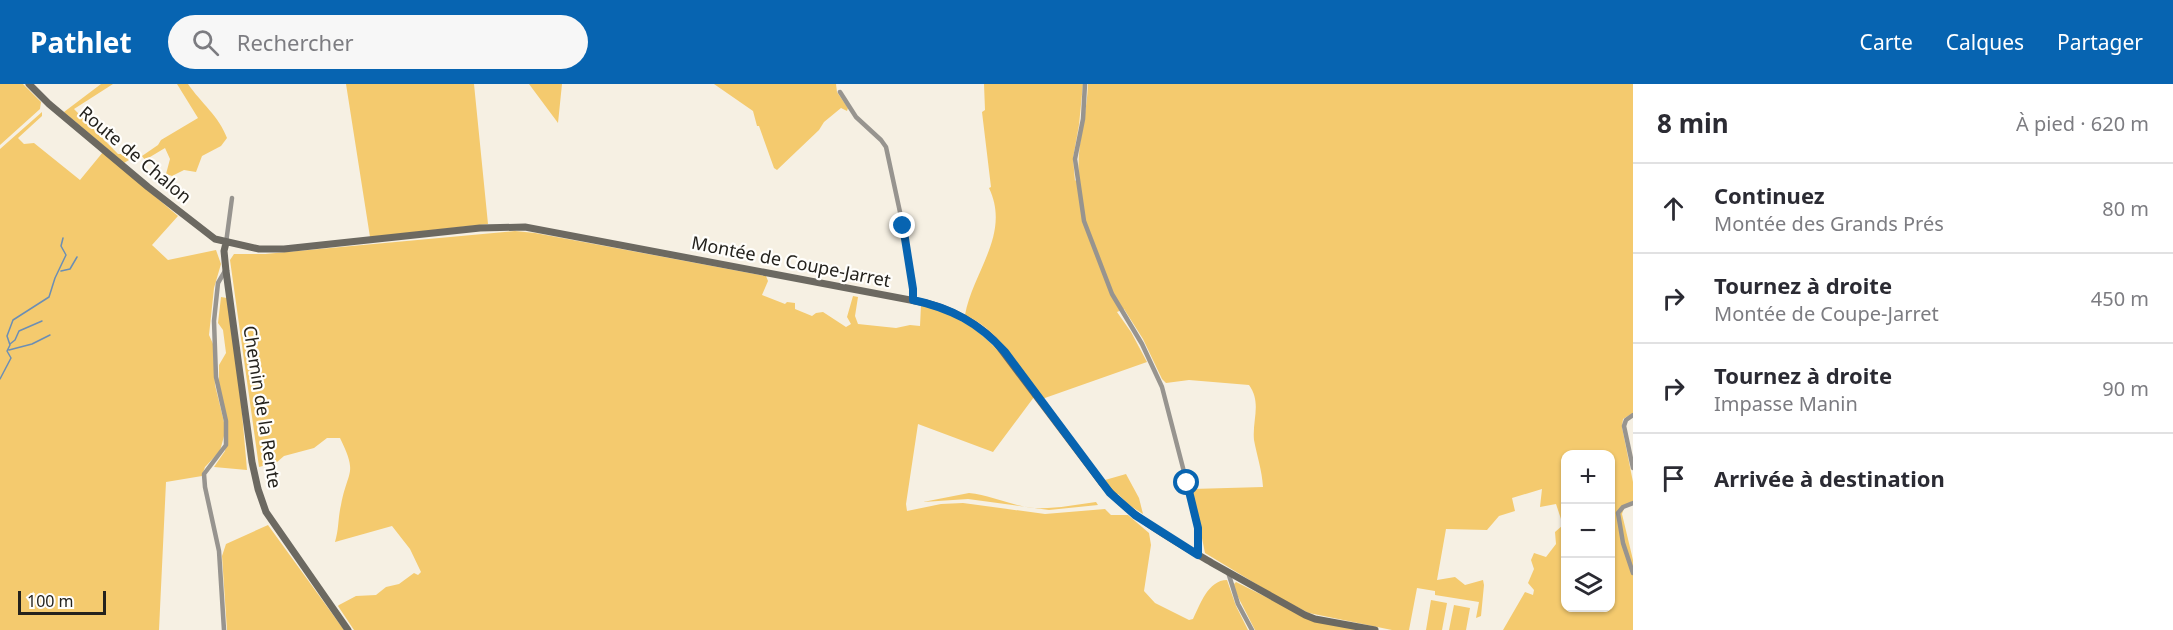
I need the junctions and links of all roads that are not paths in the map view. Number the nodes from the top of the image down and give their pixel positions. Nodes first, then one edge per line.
1 (29, 84) edge
2 (1085, 84) edge
3 (840, 92) dead end
4 (232, 198) dead end
5 (226, 243) junction
6 (226, 271) junction
7 (913, 300) junction
8 (1633, 415) edge
9 (1633, 468) edge
10 (1633, 503) edge
11 (1198, 555) junction
12 (1227, 571) junction
13 (1633, 573) edge
14 (224, 630) edge
15 (348, 630) edge
16 (1252, 630) edge
17 (1375, 630) edge

1 - 5 main road, Route de Chalon
2 - 11 street
3 - 7 street
4 - 5 street
5 - 6 main road, Chemin de la Rente
5 - 7 main road, Montée de Coupe-Jarret
6 - 14 street
6 - 15 main road, Chemin de la Rente
7 - 11 main road, Montée de Coupe-Jarret
8 - 9 street
10 - 13 street
11 - 12 main road, Montée de Coupe-Jarret
12 - 16 street
12 - 17 main road, Montée de Coupe-Jarret

